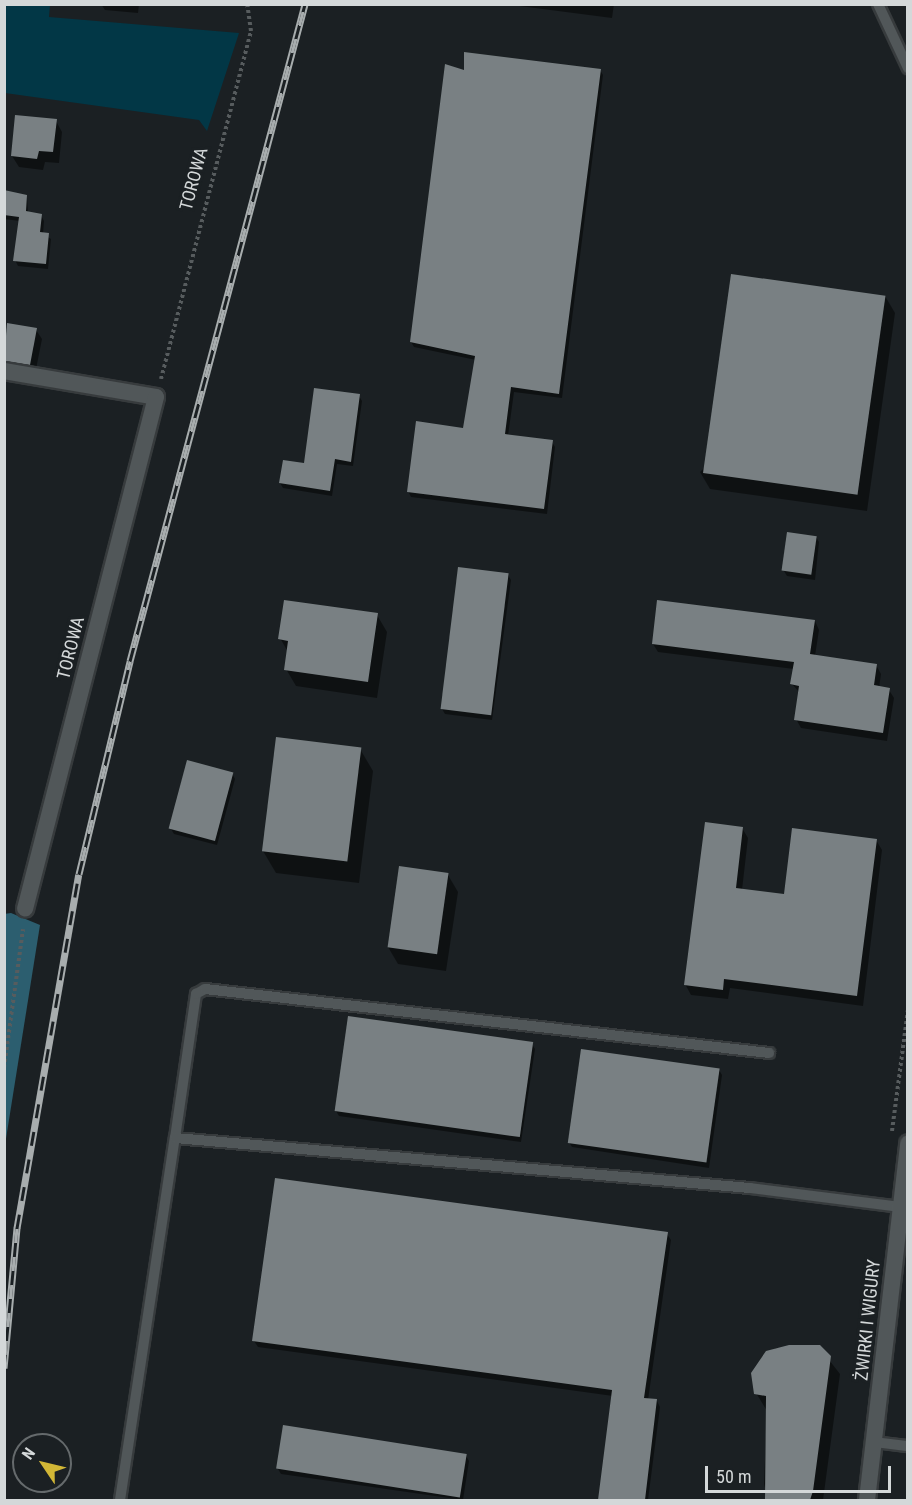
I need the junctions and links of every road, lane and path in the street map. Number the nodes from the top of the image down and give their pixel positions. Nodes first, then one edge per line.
1 (247, 4) edge
2 (878, 4) edge
3 (908, 68) edge
4 (4, 371) edge
5 (156, 397) junction
6 (25, 909) joint
7 (769, 1053) dead end
8 (4, 1068) edge
9 (175, 1138) junction
10 (908, 1143) edge
11 (906, 1172) edge
12 (900, 1207) junction
13 (874, 1442) junction
14 (908, 1446) edge
15 (120, 1500) edge
16 (867, 1500) edge

1 - 5 path, TOROWA
2 - 3 lane
4 - 5 street
5 - 6 street, TOROWA
6 - 8 path
7 - 9 lane
9 - 12 lane
9 - 15 lane
10 - 11 street, ŻWIRKI I WIGURY
11 - 12 street, ŻWIRKI I WIGURY
12 - 13 street, ŻWIRKI I WIGURY
13 - 14 lane
13 - 16 street, ŻWIRKI I WIGURY

